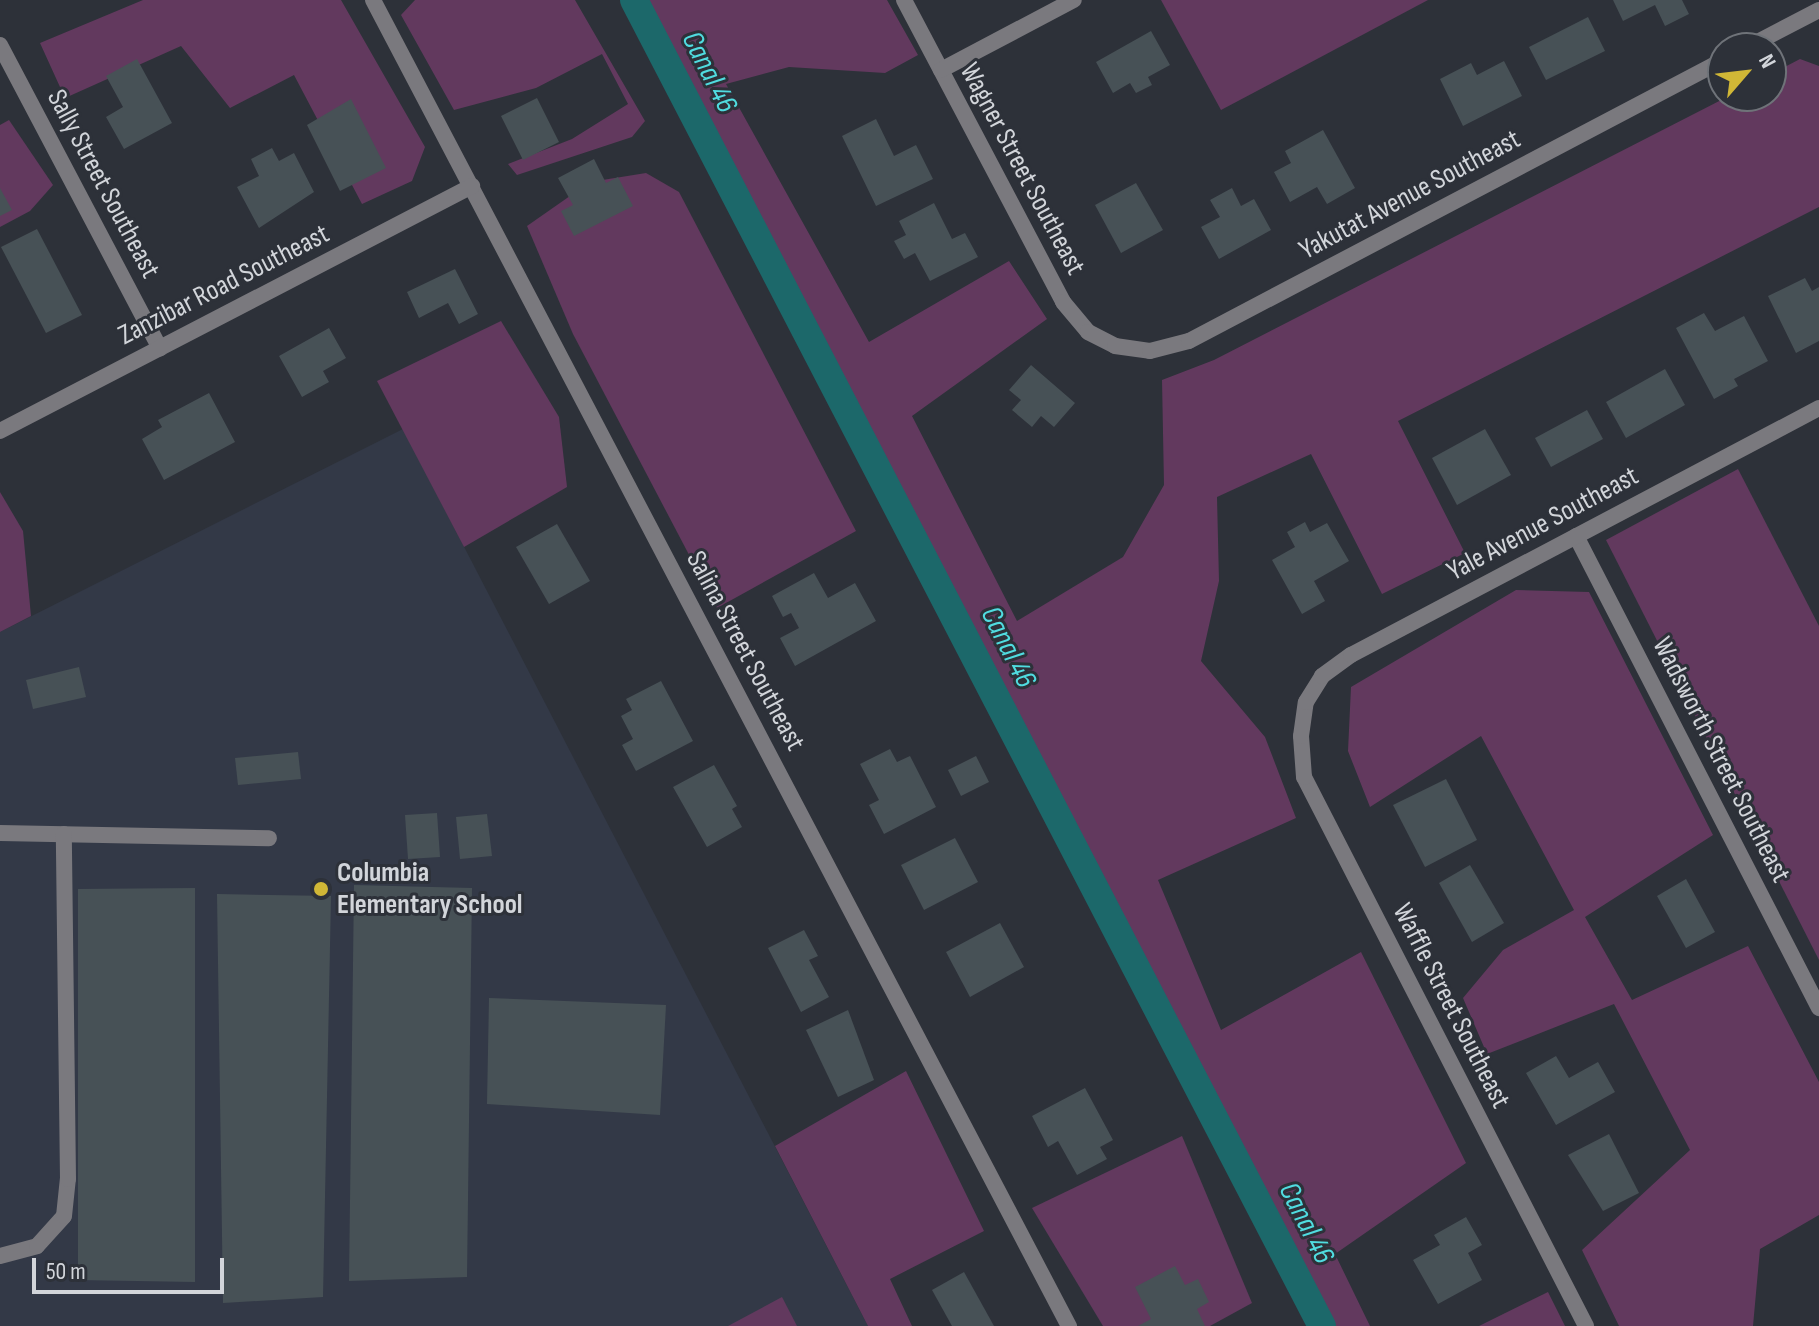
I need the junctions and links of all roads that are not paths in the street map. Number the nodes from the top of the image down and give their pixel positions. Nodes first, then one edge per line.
1 (373, 0) edge
2 (904, 0) edge
3 (1074, 0) edge
4 (1819, 10) edge
5 (1777, 32) edge
6 (0, 45) edge
7 (1707, 68) edge
8 (941, 70) junction
9 (472, 186) junction
10 (1115, 346) joint
11 (160, 348) junction
12 (1819, 408) edge
13 (0, 431) edge
14 (1576, 536) junction
15 (1306, 702) joint
16 (0, 833) edge
17 (64, 834) junction
18 (269, 838) dead end
19 (1819, 1008) edge
20 (0, 1256) edge
21 (1069, 1326) edge
22 (1586, 1326) edge

1 - 9 street, Salina Street Southeast
2 - 8 street, Wagner Street Southeast
3 - 8 street
4 - 5 street
6 - 11 street, Sally Street Southeast
7 - 10 street, Yakutat Avenue Southeast
8 - 10 street, Wagner Street Southeast
9 - 11 street, Zanzibar Road Southeast
9 - 21 street, Salina Street Southeast
11 - 13 street, Zanzibar Road Southeast
12 - 14 street, Yale Avenue Southeast
14 - 15 street, Yale Avenue Southeast
14 - 19 street, Wadsworth Street Southeast
15 - 22 street, Waffle Street Southeast
16 - 17 street
17 - 18 street
17 - 20 street

